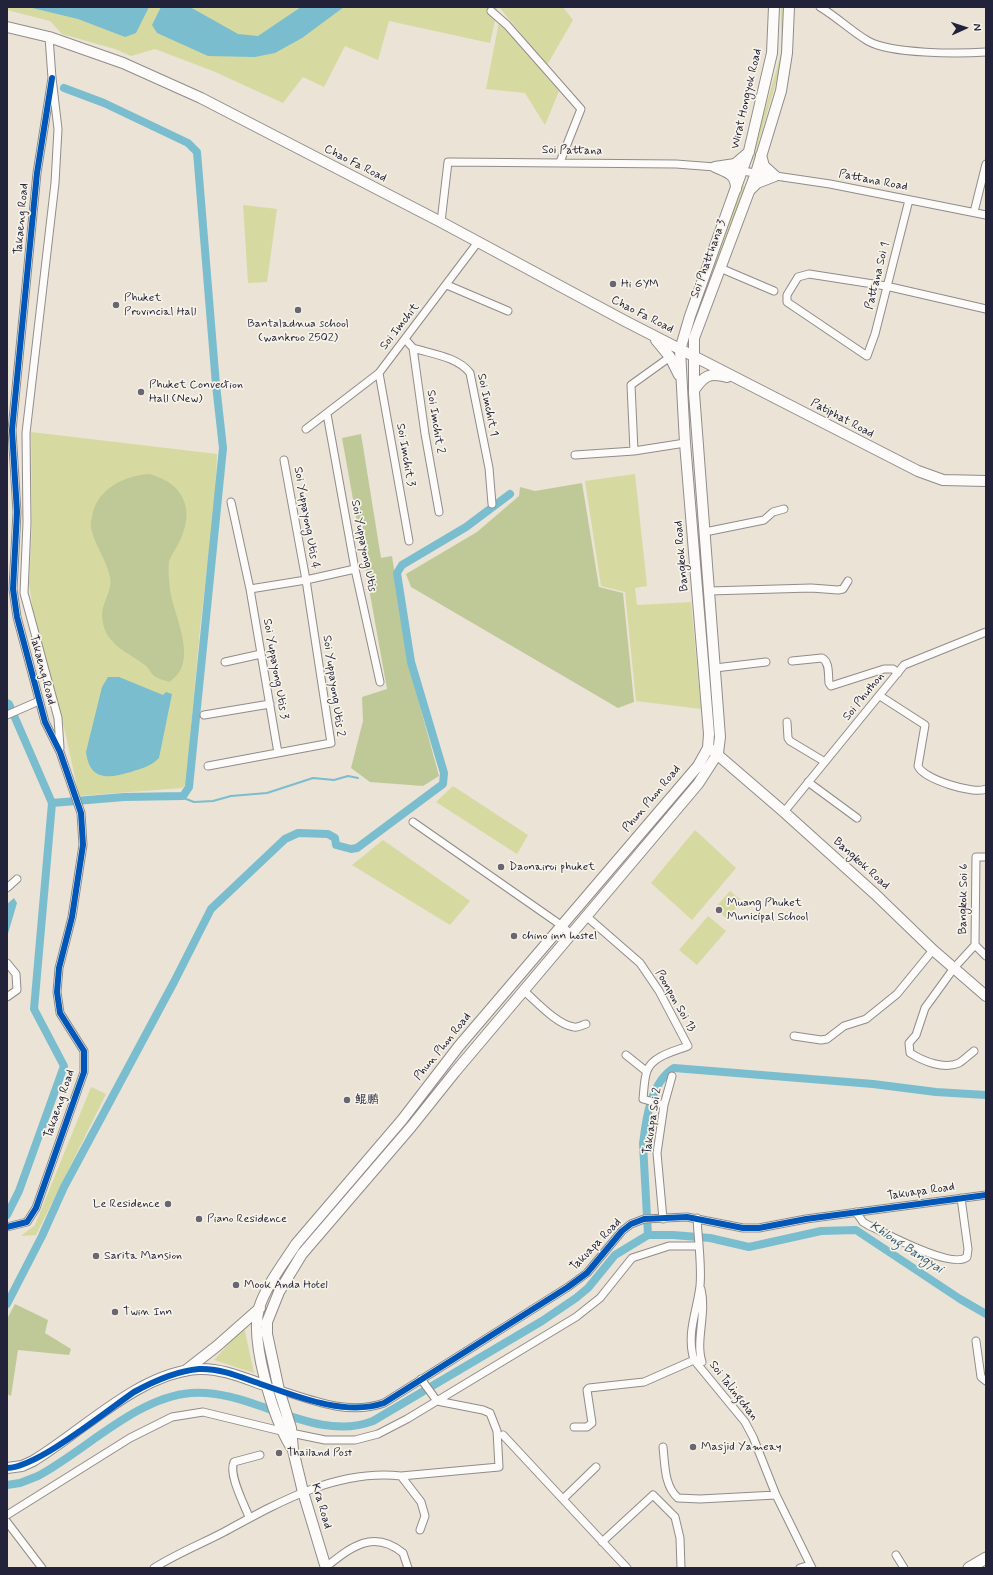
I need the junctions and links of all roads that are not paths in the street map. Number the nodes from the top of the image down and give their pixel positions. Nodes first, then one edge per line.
1 (774, 7) edge
2 (789, 7) edge
3 (820, 7) edge
4 (491, 11) dead end
5 (7, 27) edge
6 (49, 37) junction
7 (986, 52) edge
8 (52, 78) junction
9 (749, 152) junction
10 (761, 155) junction
11 (560, 162) junction
12 (986, 164) edge
13 (716, 167) junction
14 (743, 171) junction
15 (756, 173) junction
16 (775, 176) junction
17 (736, 189) junction
18 (748, 192) junction
19 (909, 200) junction
20 (974, 212) junction
21 (986, 215) edge
22 (441, 222) junction
23 (478, 242) junction
24 (720, 268) junction
25 (447, 285) junction
26 (886, 286) junction
27 (774, 291) dead end
28 (986, 309) edge
29 (508, 311) dead end
30 (653, 336) junction
31 (405, 339) junction
32 (413, 348) junction
33 (680, 350) junction
34 (693, 356) junction
35 (670, 357) junction
36 (379, 374) junction
37 (739, 379) junction
38 (682, 382) junction
39 (694, 390) junction
40 (327, 414) junction
41 (306, 429) dead end
42 (685, 443) junction
43 (634, 451) junction
44 (575, 456) dead end
45 (284, 460) dead end
46 (14, 472) junction
47 (26, 472) junction
48 (986, 481) edge
49 (231, 502) dead end
50 (492, 504) dead end
51 (784, 509) dead end
52 (439, 512) dead end
53 (705, 532) junction
54 (409, 541) dead end
55 (355, 569) junction
56 (306, 580) junction
57 (848, 581) dead end
58 (250, 590) junction
59 (709, 591) junction
60 (986, 632) edge
61 (261, 654) junction
62 (792, 661) dead end
63 (225, 662) dead end
64 (766, 662) dead end
65 (715, 668) junction
66 (898, 672) junction
67 (380, 682) dead end
68 (880, 696) junction
69 (39, 702) junction
70 (270, 704) junction
71 (7, 715) edge
72 (204, 715) dead end
73 (787, 722) dead end
74 (713, 751) junction
75 (60, 752) junction
76 (278, 753) junction
77 (825, 762) junction
78 (208, 766) dead end
79 (808, 782) junction
80 (986, 789) edge
81 (784, 812) junction
82 (857, 818) dead end
83 (413, 822) dead end
84 (986, 857) edge
85 (17, 879) dead end
86 (7, 888) edge
87 (586, 916) junction
88 (561, 926) junction
89 (571, 934) junction
90 (975, 945) junction
91 (933, 950) junction
92 (986, 956) edge
93 (7, 963) edge
94 (954, 968) junction
95 (524, 990) junction
96 (986, 996) edge
97 (7, 997) edge
98 (586, 1024) dead end
99 (794, 1036) dead end
100 (974, 1051) dead end
101 (626, 1055) dead end
102 (646, 1071) junction
103 (672, 1076) dead end
104 (661, 1104) junction
105 (986, 1195) edge
106 (961, 1198) junction
107 (856, 1212) junction
108 (698, 1218) junction
109 (663, 1219) junction
110 (9, 1227) edge
111 (698, 1246) junction
112 (700, 1285) junction
113 (260, 1308) junction
114 (976, 1341) dead end
115 (697, 1359) junction
116 (183, 1372) junction
117 (421, 1378) junction
118 (986, 1381) edge
119 (267, 1386) junction
120 (279, 1390) junction
121 (437, 1401) junction
122 (574, 1427) dead end
123 (286, 1430) junction
124 (503, 1435) dead end
125 (663, 1447) dead end
126 (260, 1455) dead end
127 (596, 1467) dead end
128 (7, 1468) edge
129 (401, 1476) junction
130 (303, 1492) junction
131 (776, 1495) junction
132 (563, 1499) junction
133 (7, 1515) edge
134 (249, 1517) junction
135 (7, 1522) edge
136 (420, 1530) dead end
137 (602, 1542) junction
138 (896, 1555) dead end
139 (986, 1558) edge
140 (157, 1567) edge
141 (326, 1567) edge
142 (811, 1567) edge
143 (42, 1568) edge
144 (408, 1568) edge
145 (627, 1568) edge
146 (681, 1568) edge
147 (800, 1568) edge
148 (904, 1568) edge
149 (969, 1568) edge

1 - 9 main road, Wirat Hongyok Road
2 - 10 main road
3 - 7 street
4 - 11 street
5 - 6 main road, Chao Fa Road
6 - 8 street, Takaeng Road
6 - 22 main road, Chao Fa Road
8 - 46 street, Takaeng Road
8 - 47 street, Takaeng Road
9 - 13 main road
9 - 14 main road, Wirat Hongyok Road
10 - 15 main road
10 - 16 main road
11 - 13 street, Soi Pattana
11 - 22 street, Soi Pattana
12 - 20 street
13 - 14 street, Soi Pattana
13 - 17 main road
14 - 15 street, Soi Pattana
14 - 17 main road, Soi Phatthana 3
15 - 16 street, Pattana Road
15 - 18 main road, Soi Phatthana 3
16 - 18 main road
16 - 19 street, Pattana Road
17 - 33 main road, Soi Phatthana 3
18 - 24 main road, Soi Phatthana 3
19 - 20 street, Pattana Road
19 - 26 street, Pattana Soi 1
20 - 21 street, Pattana Road
22 - 23 main road, Chao Fa Road
23 - 25 street, Soi Imchit
23 - 30 main road, Chao Fa Road
24 - 27 street
24 - 34 main road, Soi Phatthana 3
25 - 29 street
25 - 31 street, Soi Imchit
26 - 26 street, Pattana Soi 1
26 - 28 street
30 - 33 main road, Chao Fa Road
30 - 35 main road
31 - 32 street
31 - 36 street, Soi Imchit
32 - 50 street, Soi Imchit 1
32 - 52 street, Soi Imchit 2
33 - 34 main road, Chao Fa Road
33 - 38 main road, Bangkok Road
34 - 37 main road, Patiphat Road
34 - 39 main road, Bangkok Road
35 - 38 main road
35 - 43 street
36 - 40 street, Soi Imchit
36 - 54 street, Soi Imchit 3
37 - 39 main road
37 - 48 main road, Patiphat Road
38 - 42 main road, Bangkok Road
39 - 53 main road, Bangkok Road
40 - 41 street, Soi Imchit
40 - 55 street, Soi Yuppayong Utis
42 - 43 street
42 - 74 main road, Bangkok Road
43 - 44 street
45 - 56 street, Soi Yuppayong Utis 4
46 - 47 street
46 - 69 street, Takaeng Road
47 - 75 street, Takaeng Road
49 - 58 street, Soi Yuppayong Utis 3
51 - 53 street
53 - 59 main road, Bangkok Road
55 - 56 street
55 - 67 street, Soi Yuppayong Utis
56 - 58 street
56 - 76 street, Soi Yuppayong Utis 2
57 - 59 street
58 - 61 street, Soi Yuppayong Utis 3
59 - 65 main road, Bangkok Road
60 - 66 street, Soi Phuthon
61 - 63 street
61 - 70 street, Soi Yuppayong Utis 3
62 - 66 street
64 - 65 street
65 - 74 main road, Bangkok Road
66 - 68 street, Soi Phuthon
68 - 77 street, Soi Phuthon
68 - 80 street
69 - 71 street
69 - 75 street, Takaeng Road
70 - 72 street
70 - 76 street, Soi Yuppayong Utis 3
73 - 77 street
74 - 81 main road, Bangkok Road
74 - 87 main road, Phun Phon Road
74 - 88 main road, Phun Phon Road
75 - 110 street, Takaeng Road
76 - 78 street
77 - 79 street, Soi Phuthon
79 - 81 street, Soi Phuthon
79 - 82 street
81 - 91 main road, Bangkok Road
83 - 88 street
84 - 90 street, Bangkok Soi 6
85 - 86 street
87 - 89 main road, Phun Phon Road
87 - 102 street, Poonpon Soi 13
88 - 89 street
88 - 113 main road, Phun Phon Road
89 - 95 main road, Phun Phon Road
90 - 92 street
90 - 94 street, Bangkok Soi 6
91 - 94 main road, Bangkok Road
91 - 99 street
93 - 97 street
94 - 96 main road, Bangkok Road
94 - 100 street, Bangkok Soi 6
95 - 98 street
95 - 120 main road, Phun Phon Road
101 - 102 street
102 - 104 street
103 - 104 street, Takuapa Soi 2
104 - 109 street, Takuapa Soi 2
105 - 106 street, Takuapa Road
106 - 107 street, Takuapa Road
106 - 107 street
107 - 108 street, Takuapa Road
108 - 109 street, Takuapa Road
108 - 111 street, Soi Talingchan
109 - 117 street, Takuapa Road
111 - 112 street, Soi Talingchan
111 - 121 street
112 - 115 street
112 - 115 street, Soi Talingchan
113 - 116 main road
113 - 119 main road, Phun Phon Road
114 - 118 street
115 - 122 street
115 - 131 street, Soi Talingchan
116 - 119 main road
116 - 128 main road
117 - 120 street, Takuapa Road
117 - 121 street
119 - 120 street, Takuapa Road
119 - 123 main road, Kra Road
120 - 123 main road, Kra Road
121 - 123 street
121 - 129 street
123 - 130 main road, Kra Road
123 - 133 street
124 - 132 street
125 - 131 street
126 - 134 street
127 - 132 street
129 - 130 street
129 - 136 street
130 - 134 street
130 - 141 main road, Kra Road
131 - 142 street, Soi Talingchan
132 - 137 street
134 - 140 street
135 - 143 street
137 - 145 street
137 - 146 street
138 - 148 street
139 - 149 main road
141 - 144 street
142 - 147 street

